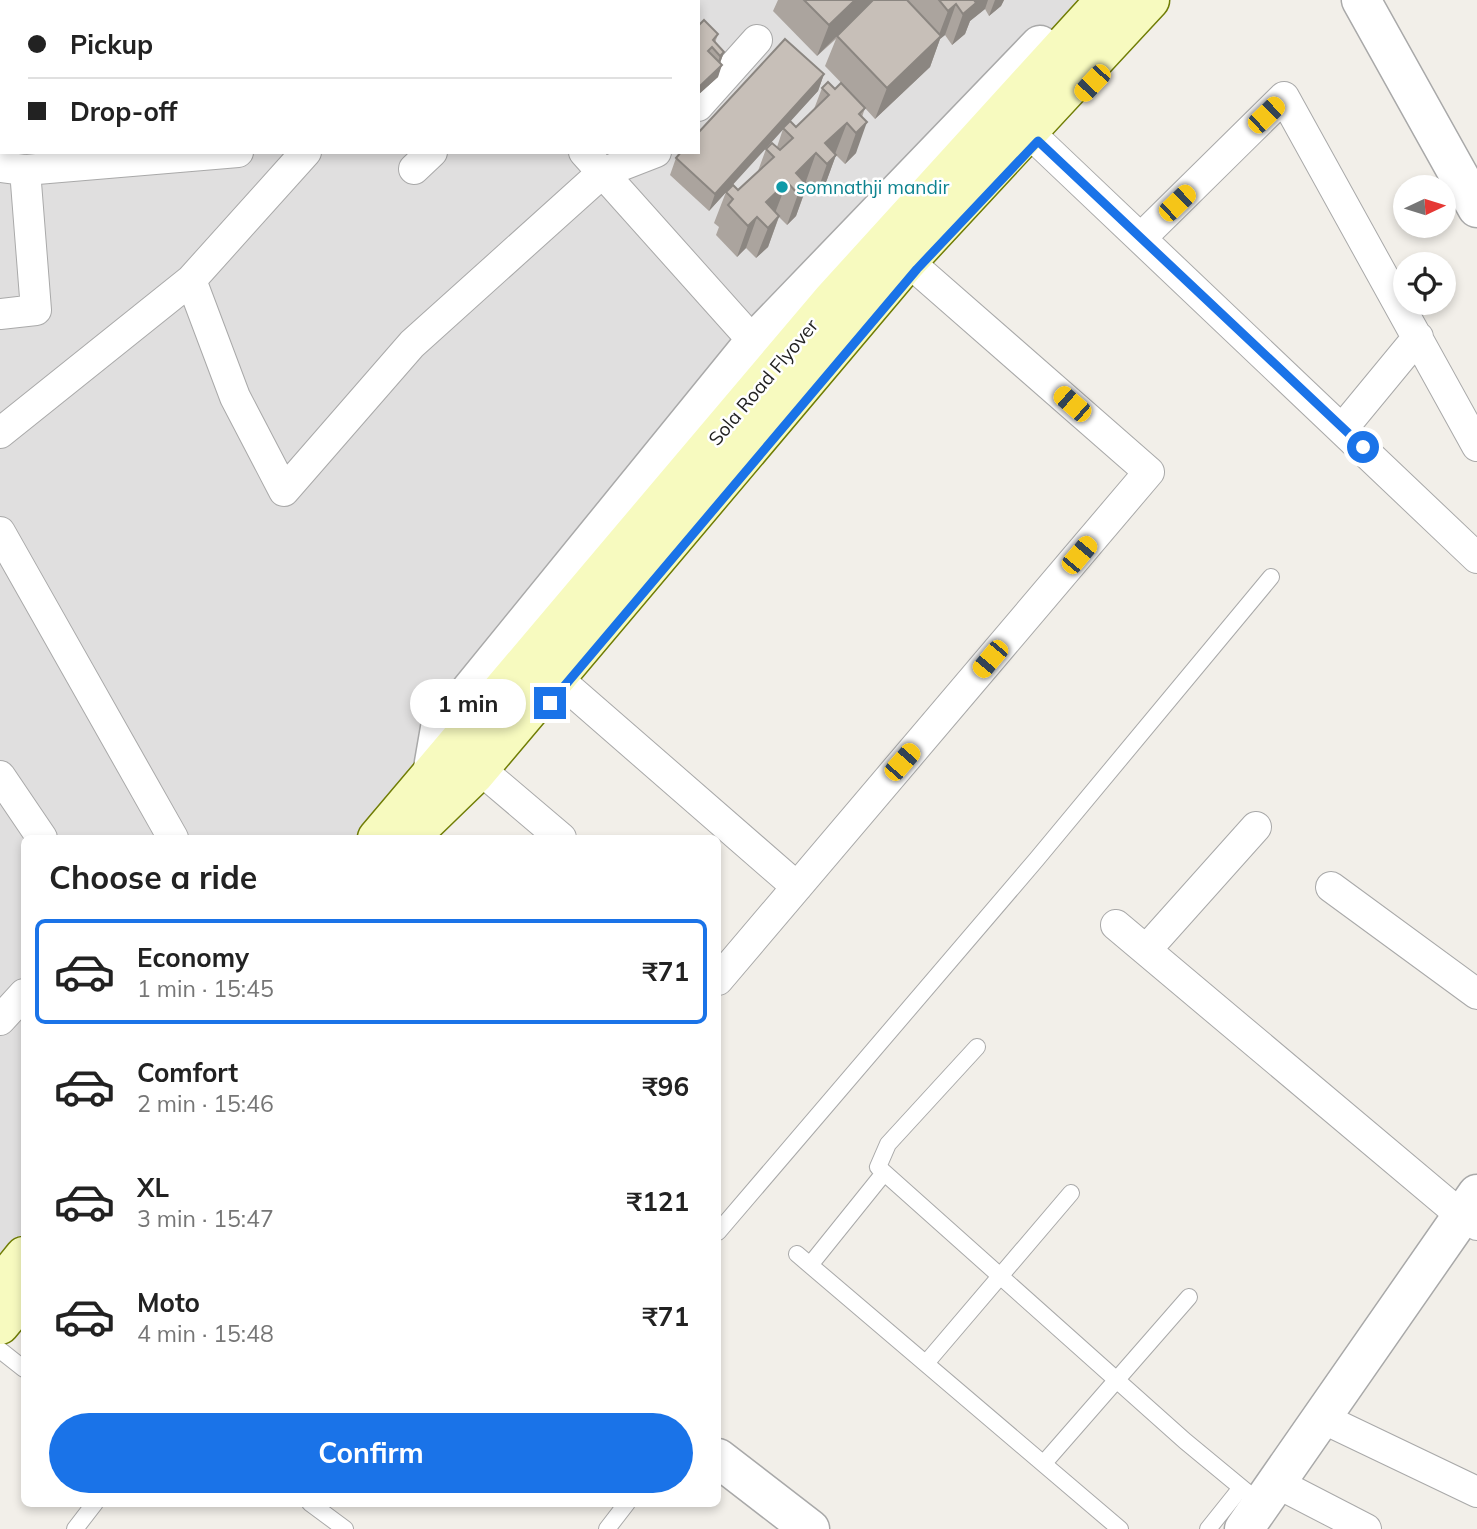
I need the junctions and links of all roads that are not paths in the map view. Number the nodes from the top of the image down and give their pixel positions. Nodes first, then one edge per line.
1 (1084, 0) edge
2 (1105, 0) edge
3 (1150, 0) edge
4 (1169, 0) edge
5 (1361, 0) edge
6 (757, 40) dead end
7 (700, 104) edge
8 (1038, 141) junction
9 (212, 154) edge
10 (304, 154) edge
11 (643, 154) edge
12 (593, 162) edge
13 (13, 169) edge
14 (1477, 208) edge
15 (1141, 238) junction
16 (917, 269) junction
17 (191, 280) junction
18 (0, 314) edge
19 (1418, 337) junction
20 (754, 342) junction
21 (1343, 428) junction
22 (0, 433) edge
23 (1477, 446) edge
24 (0, 532) edge
25 (1477, 558) edge
26 (1271, 577) dead end
27 (565, 685) junction
28 (460, 774) junction
29 (0, 776) edge
30 (1256, 827) dead end
31 (40, 835) edge
32 (171, 835) edge
33 (381, 835) edge
34 (411, 835) edge
35 (556, 835) edge
36 (797, 887) junction
37 (1331, 887) dead end
38 (1116, 925) dead end
39 (1146, 950) junction
40 (721, 973) edge
41 (1477, 994) edge
42 (21, 997) edge
43 (0, 1020) edge
44 (977, 1047) dead end
45 (884, 1173) junction
46 (1071, 1193) dead end
47 (1472, 1212) edge
48 (721, 1228) edge
49 (797, 1254) dead end
50 (21, 1260) edge
51 (810, 1265) junction
52 (1000, 1277) junction
53 (0, 1286) edge
54 (1189, 1297) dead end
55 (21, 1300) edge
56 (0, 1325) edge
57 (0, 1350) edge
58 (927, 1362) junction
59 (21, 1367) edge
60 (1116, 1380) junction
61 (1322, 1418) junction
62 (721, 1460) edge
63 (1044, 1463) junction
64 (1477, 1492) edge
65 (1255, 1501) edge
66 (92, 1507) edge
67 (315, 1507) edge
68 (624, 1507) edge
69 (75, 1529) edge
70 (345, 1529) edge
71 (607, 1529) edge
72 (810, 1529) edge
73 (1120, 1529) edge
74 (1208, 1529) edge
75 (1366, 1529) edge

1 - 20 street
2 - 28 main road, Sola Road Flyover
3 - 28 main road, Sola Road Flyover
4 - 8 street
5 - 14 street
6 - 7 street
8 - 15 street
8 - 16 street
9 - 13 street
10 - 17 street
11 - 12 street
12 - 17 street
12 - 20 street
13 - 18 street
15 - 19 street
15 - 21 street
16 - 27 street
16 - 36 street
17 - 22 street
19 - 21 street
19 - 23 street
20 - 28 street
21 - 25 street
24 - 32 street
26 - 48 lane
27 - 28 street
27 - 36 street
28 - 33 main road
28 - 34 main road
28 - 35 street
29 - 31 street
30 - 39 street
36 - 40 street
37 - 41 street
38 - 39 street
39 - 47 street
42 - 43 street
44 - 45 lane
45 - 51 lane
45 - 52 lane
46 - 52 lane
47 - 61 street
49 - 51 lane
50 - 53 main road
51 - 58 lane
52 - 58 lane
52 - 60 lane
54 - 60 lane
55 - 56 main road
57 - 59 lane
58 - 63 lane
60 - 63 lane
60 - 65 lane
61 - 64 street
61 - 65 street
62 - 72 street
63 - 73 lane
65 - 74 lane
65 - 75 street
66 - 69 lane
67 - 70 lane
68 - 71 lane

